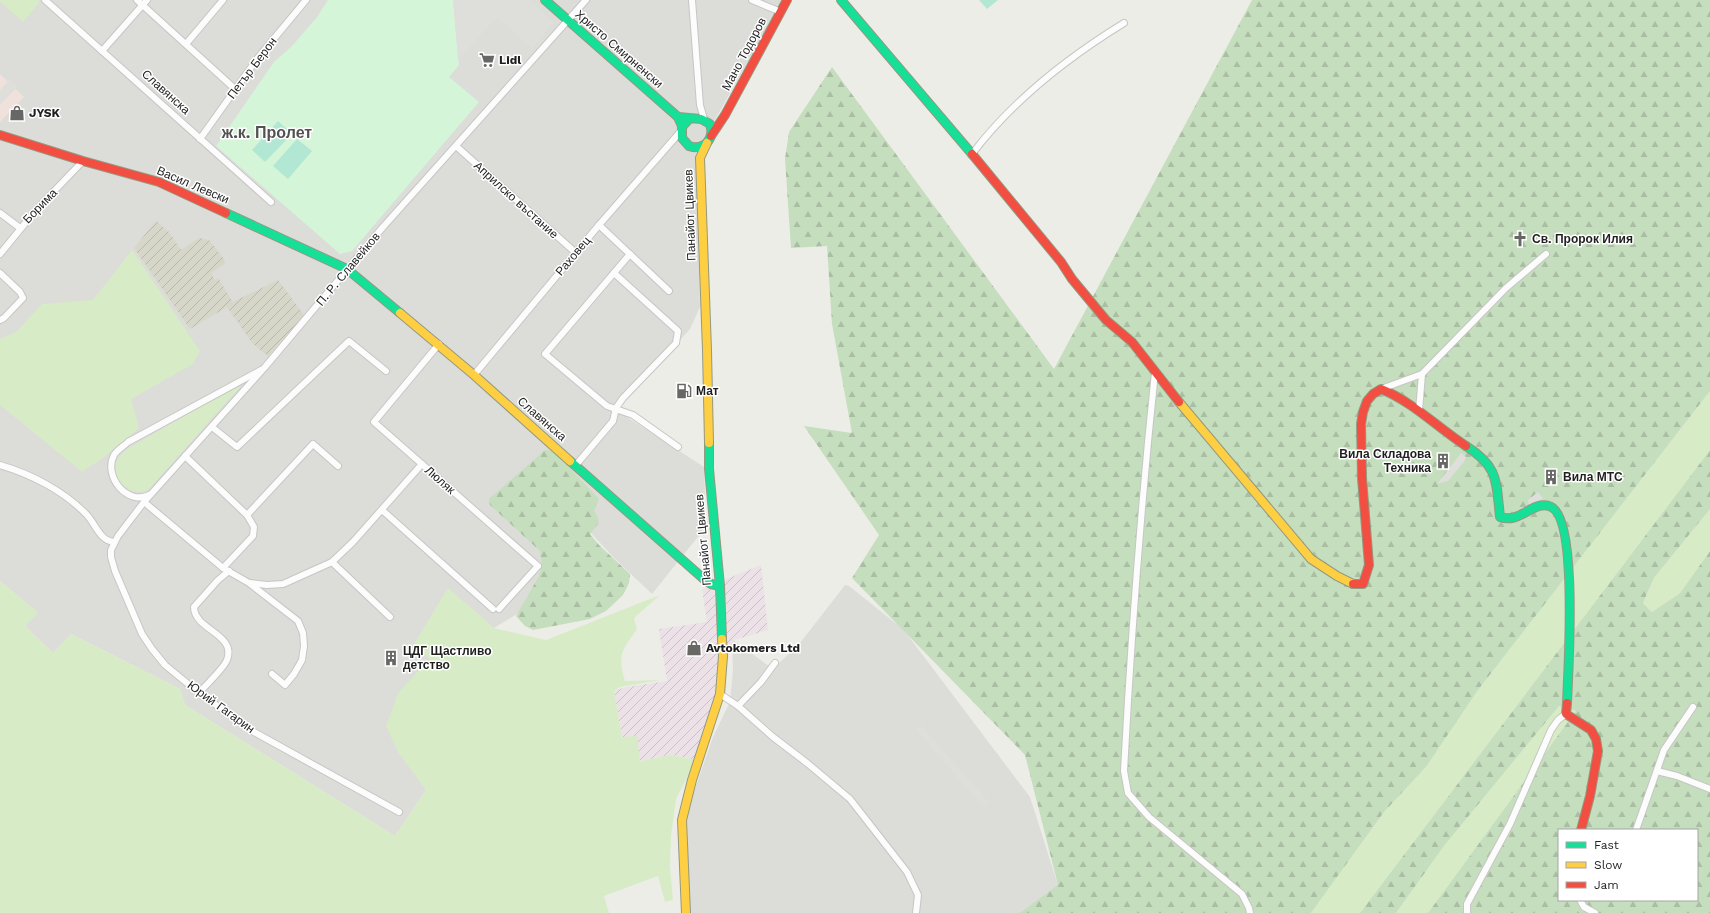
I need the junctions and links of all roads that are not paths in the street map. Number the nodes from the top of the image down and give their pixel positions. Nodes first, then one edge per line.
1 (45, 0) edge
2 (137, 0) edge
3 (222, 0) edge
4 (306, 0) edge
5 (545, 0) edge
6 (586, 0) edge
7 (692, 0) edge
8 (752, 0) edge
9 (787, 0) edge
10 (841, 0) edge
11 (145, 2) edge
12 (781, 12) junction
13 (569, 21) junction
14 (1124, 22) dead end
15 (186, 44) junction
16 (102, 50) junction
17 (235, 89) junction
18 (700, 105) junction
19 (678, 117) junction
20 (691, 118) junction
21 (722, 120) junction
22 (707, 122) junction
23 (682, 128) junction
24 (0, 135) edge
25 (200, 139) junction
26 (674, 139) junction
27 (709, 139) junction
28 (683, 140) junction
29 (456, 146) junction
30 (690, 146) junction
31 (972, 154) junction
32 (700, 158) junction
33 (83, 161) junction
34 (271, 202) dead end
35 (0, 214) edge
36 (599, 225) junction
37 (20, 228) junction
38 (576, 253) junction
39 (0, 254) edge
40 (630, 254) junction
41 (1546, 254) dead end
42 (347, 269) junction
43 (0, 273) edge
44 (614, 273) junction
45 (669, 291) dead end
46 (0, 320) edge
47 (439, 344) junction
48 (265, 367) junction
49 (386, 371) dead end
50 (1156, 372) junction
51 (1422, 374) junction
52 (474, 375) junction
53 (1381, 389) junction
54 (616, 408) junction
55 (1419, 411) junction
56 (212, 427) junction
57 (678, 447) dead end
58 (185, 456) junction
59 (422, 464) junction
60 (0, 465) edge
61 (576, 465) junction
62 (338, 466) dead end
63 (152, 493) junction
64 (144, 502) junction
65 (382, 510) junction
66 (247, 515) junction
67 (114, 542) junction
68 (332, 562) junction
69 (226, 570) junction
70 (249, 583) junction
71 (720, 586) junction
72 (390, 617) dead end
73 (775, 663) dead end
74 (272, 674) dead end
75 (199, 693) junction
76 (720, 694) junction
77 (738, 706) junction
78 (1693, 707) dead end
79 (1566, 714) junction
80 (1657, 771) junction
81 (1710, 789) edge
82 (399, 812) dead end
83 (1581, 829) edge
84 (1636, 829) edge
85 (1581, 901) edge
86 (686, 913) edge
87 (916, 913) edge
88 (1250, 913) edge
89 (1467, 913) edge
90 (1595, 913) edge

1 - 16 street, Славянска
2 - 11 street
3 - 15 street
4 - 17 street, Петър Берон
5 - 13 street, Христо Смирненски
6 - 13 street, П. Р. Славейков
7 - 18 street
8 - 12 street
9 - 12 street, Мано Тодоров
10 - 31 street
11 - 15 street
11 - 16 street
12 - 21 street, Мано Тодоров
13 - 19 street, Христо Смирненски
13 - 29 street, П. Р. Славейков
14 - 31 street
15 - 17 street
16 - 25 street, Славянска
17 - 25 street, Петър Берон
18 - 20 street
18 - 22 street
19 - 20 street
19 - 23 street, Христо Смирненски
20 - 22 street
20 - 23 street
21 - 22 street
21 - 27 street, Мано Тодоров
22 - 27 street
23 - 26 street, Раховец
23 - 28 street
24 - 33 street, Васил Левски
25 - 34 street, Славянска
26 - 28 street
26 - 36 street, Раховец
27 - 30 street
27 - 32 street, Панайот Цвикев
28 - 30 street
29 - 38 street, Априлско въстание
29 - 42 street, П. Р. Славейков
30 - 32 street, Панайот Цвикев
31 - 50 street
32 - 71 street, Панайот Цвикев
33 - 37 street, Борима
33 - 42 street, Васил Левски
35 - 37 street
36 - 38 street, Раховец
36 - 40 street
37 - 39 street, Борима
38 - 52 street, Раховец
40 - 44 street
40 - 45 street
41 - 51 street
42 - 47 street, Славянска
42 - 48 street, П. Р. Славейков
43 - 46 street
44 - 54 street
44 - 54 street
47 - 52 street, Славянска
47 - 59 street, Люляк
48 - 56 street, П. Р. Славейков
48 - 63 street
49 - 56 street
50 - 53 street
50 - 88 street
51 - 53 street
51 - 55 street
52 - 61 street, Славянска
53 - 55 street
54 - 57 street
54 - 61 street
55 - 79 street
56 - 58 street, П. Р. Славейков
58 - 63 street, П. Р. Славейков
58 - 66 street
59 - 65 street
59 - 65 street, Люляк
60 - 67 street
61 - 71 street, Славянска
62 - 66 street
63 - 64 street, П. Р. Славейков
64 - 67 street, П. Р. Славейков
64 - 69 street
65 - 68 street
66 - 69 street
67 - 75 street, Юрий Гагарин
68 - 70 street
68 - 72 street
69 - 70 street
69 - 75 street
70 - 74 street
71 - 76 street, Панайот Цвикев
73 - 77 street
75 - 82 street, Юрий Гагарин
76 - 77 street
76 - 86 street, Панайот Цвикев
77 - 87 street
78 - 80 street
79 - 83 street
79 - 89 street
80 - 81 street
80 - 84 street
85 - 90 street

